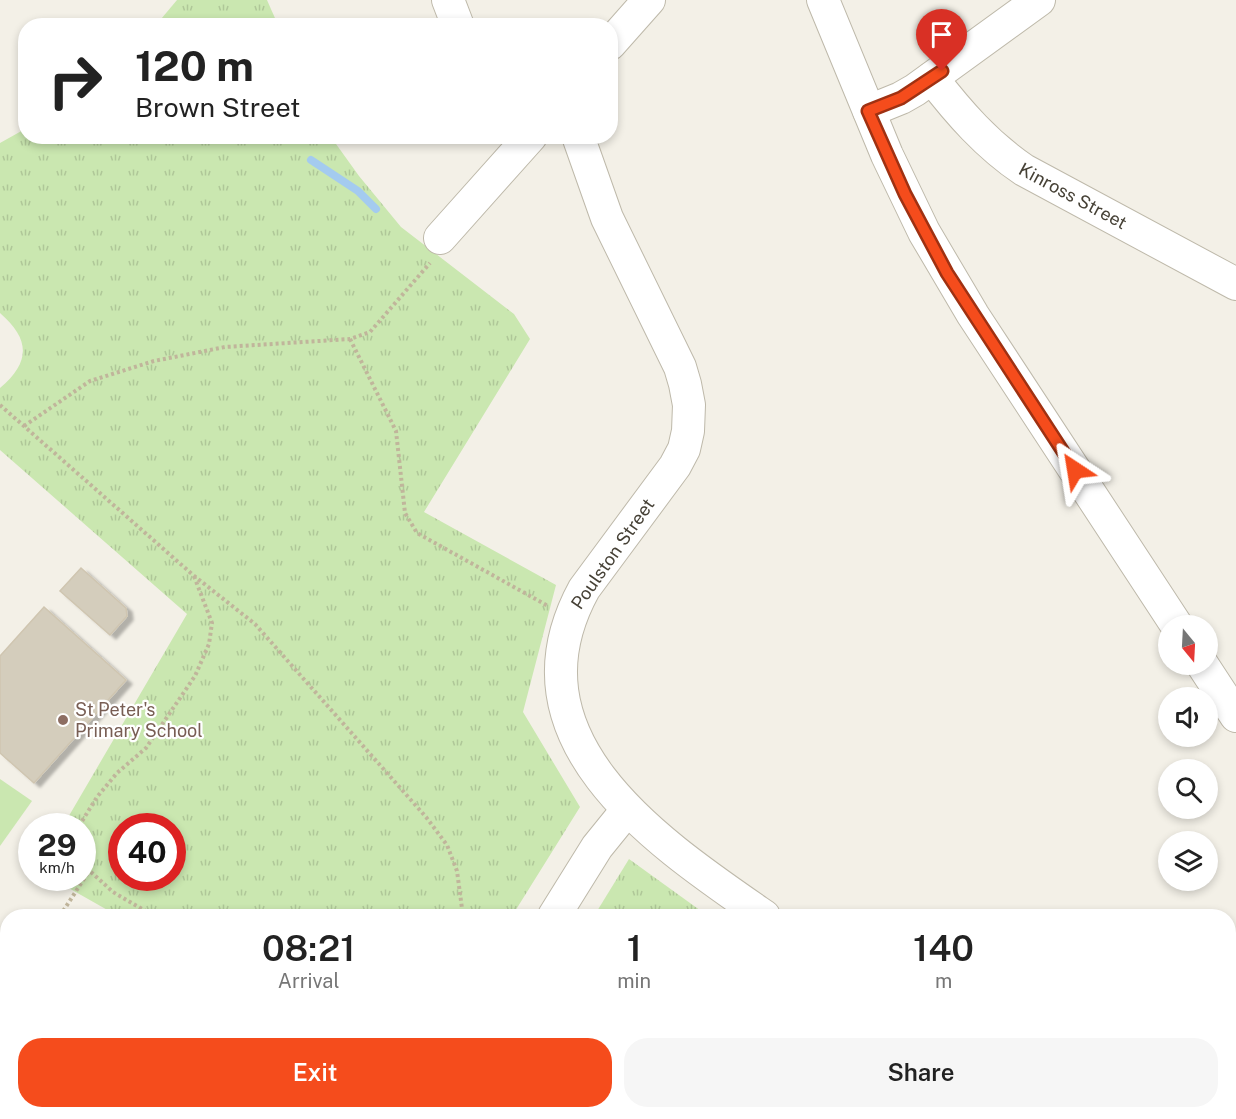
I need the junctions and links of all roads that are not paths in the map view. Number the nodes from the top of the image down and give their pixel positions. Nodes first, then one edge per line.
1 (448, 0) edge
2 (649, 0) edge
3 (823, 0) edge
4 (1039, 0) edge
5 (455, 18) edge
6 (618, 35) edge
7 (932, 78) junction
8 (868, 111) junction
9 (524, 144) edge
10 (581, 144) edge
11 (440, 238) road end
12 (1236, 284) edge
13 (1170, 615) edge
14 (1209, 675) edge
15 (1236, 716) edge
16 (627, 810) junction
17 (558, 909) edge
18 (754, 909) edge

1 - 5 street
2 - 6 street
3 - 8 street
4 - 7 street
7 - 8 street
7 - 12 street, Kinross Street
8 - 13 street
9 - 11 street
10 - 16 street, Poulston Street
14 - 15 street
16 - 17 street
16 - 18 street, Poulston Street

